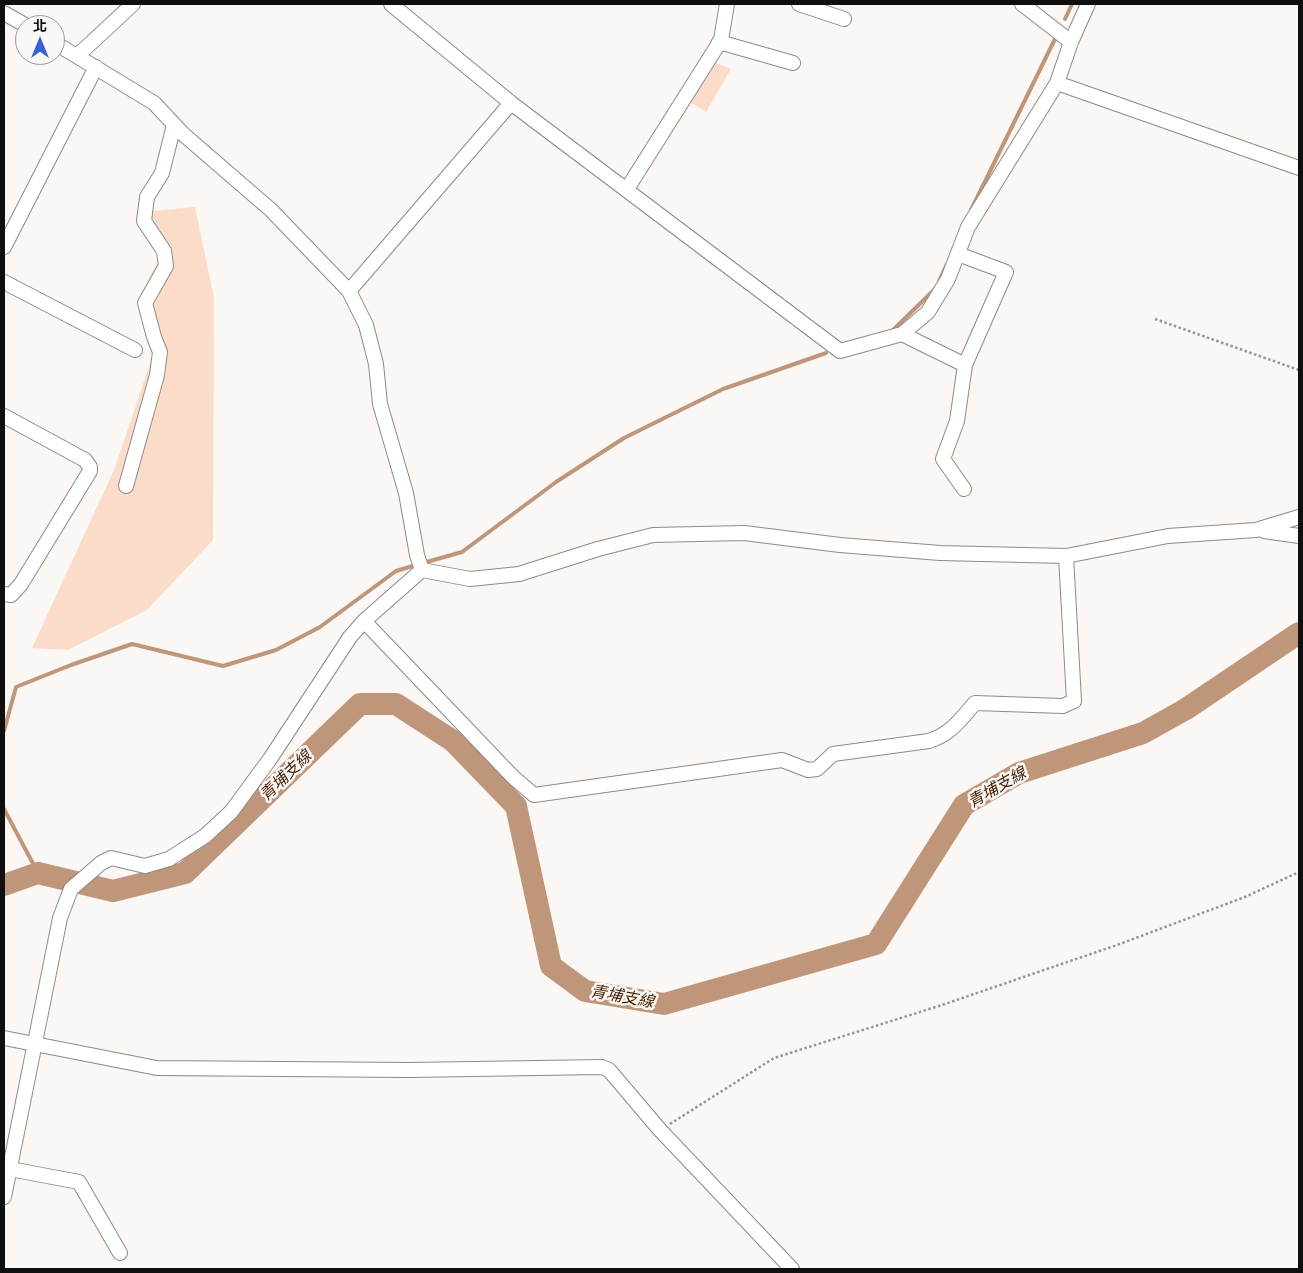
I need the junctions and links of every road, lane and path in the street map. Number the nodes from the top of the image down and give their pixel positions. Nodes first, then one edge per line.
1 (133, 4) edge
2 (391, 4) edge
3 (727, 4) edge
4 (799, 4) edge
5 (1022, 4) edge
6 (1088, 4) edge
7 (4, 13) edge
8 (15, 19) edge
9 (844, 20) dead end
10 (720, 42) junction
11 (1071, 42) junction
12 (65, 49) edge
13 (77, 56) junction
14 (793, 63) dead end
15 (96, 68) junction
16 (1057, 83) junction
17 (511, 103) junction
18 (174, 125) junction
19 (1299, 168) edge
20 (626, 189) junction
21 (4, 247) edge
22 (958, 254) junction
23 (4, 282) edge
24 (349, 291) junction
25 (1155, 319) dead end
26 (902, 334) junction
27 (135, 350) dead end
28 (965, 365) junction
29 (1299, 370) edge
30 (4, 416) edge
31 (126, 486) dead end
32 (964, 489) dead end
33 (1299, 517) edge
34 (1256, 530) junction
35 (1299, 536) edge
36 (1066, 556) junction
37 (422, 570) junction
38 (4, 594) edge
39 (364, 621) junction
40 (1299, 872) edge
41 (4, 1038) edge
42 (33, 1044) junction
43 (660, 1130) junction
44 (10, 1170) junction
45 (4, 1197) edge
46 (120, 1254) dead end
47 (792, 1269) edge

1 - 13 street
2 - 17 street
3 - 10 street
4 - 9 street
5 - 11 street
6 - 11 street
7 - 8 street
10 - 14 street
10 - 20 street
11 - 16 street
12 - 13 street
13 - 15 street
15 - 18 street
15 - 21 street
16 - 19 street
16 - 22 street
17 - 20 street
17 - 24 street
18 - 24 street
18 - 31 street
20 - 26 street
22 - 26 street
22 - 28 street
23 - 27 street
24 - 37 street
25 - 29 path
26 - 28 street
28 - 32 street
30 - 38 street
33 - 34 street
34 - 35 street
34 - 36 street
36 - 37 street
36 - 39 street
37 - 39 street
39 - 42 street
40 - 43 path
41 - 42 street
42 - 43 street
42 - 44 street
43 - 47 street
44 - 45 street
44 - 46 street

